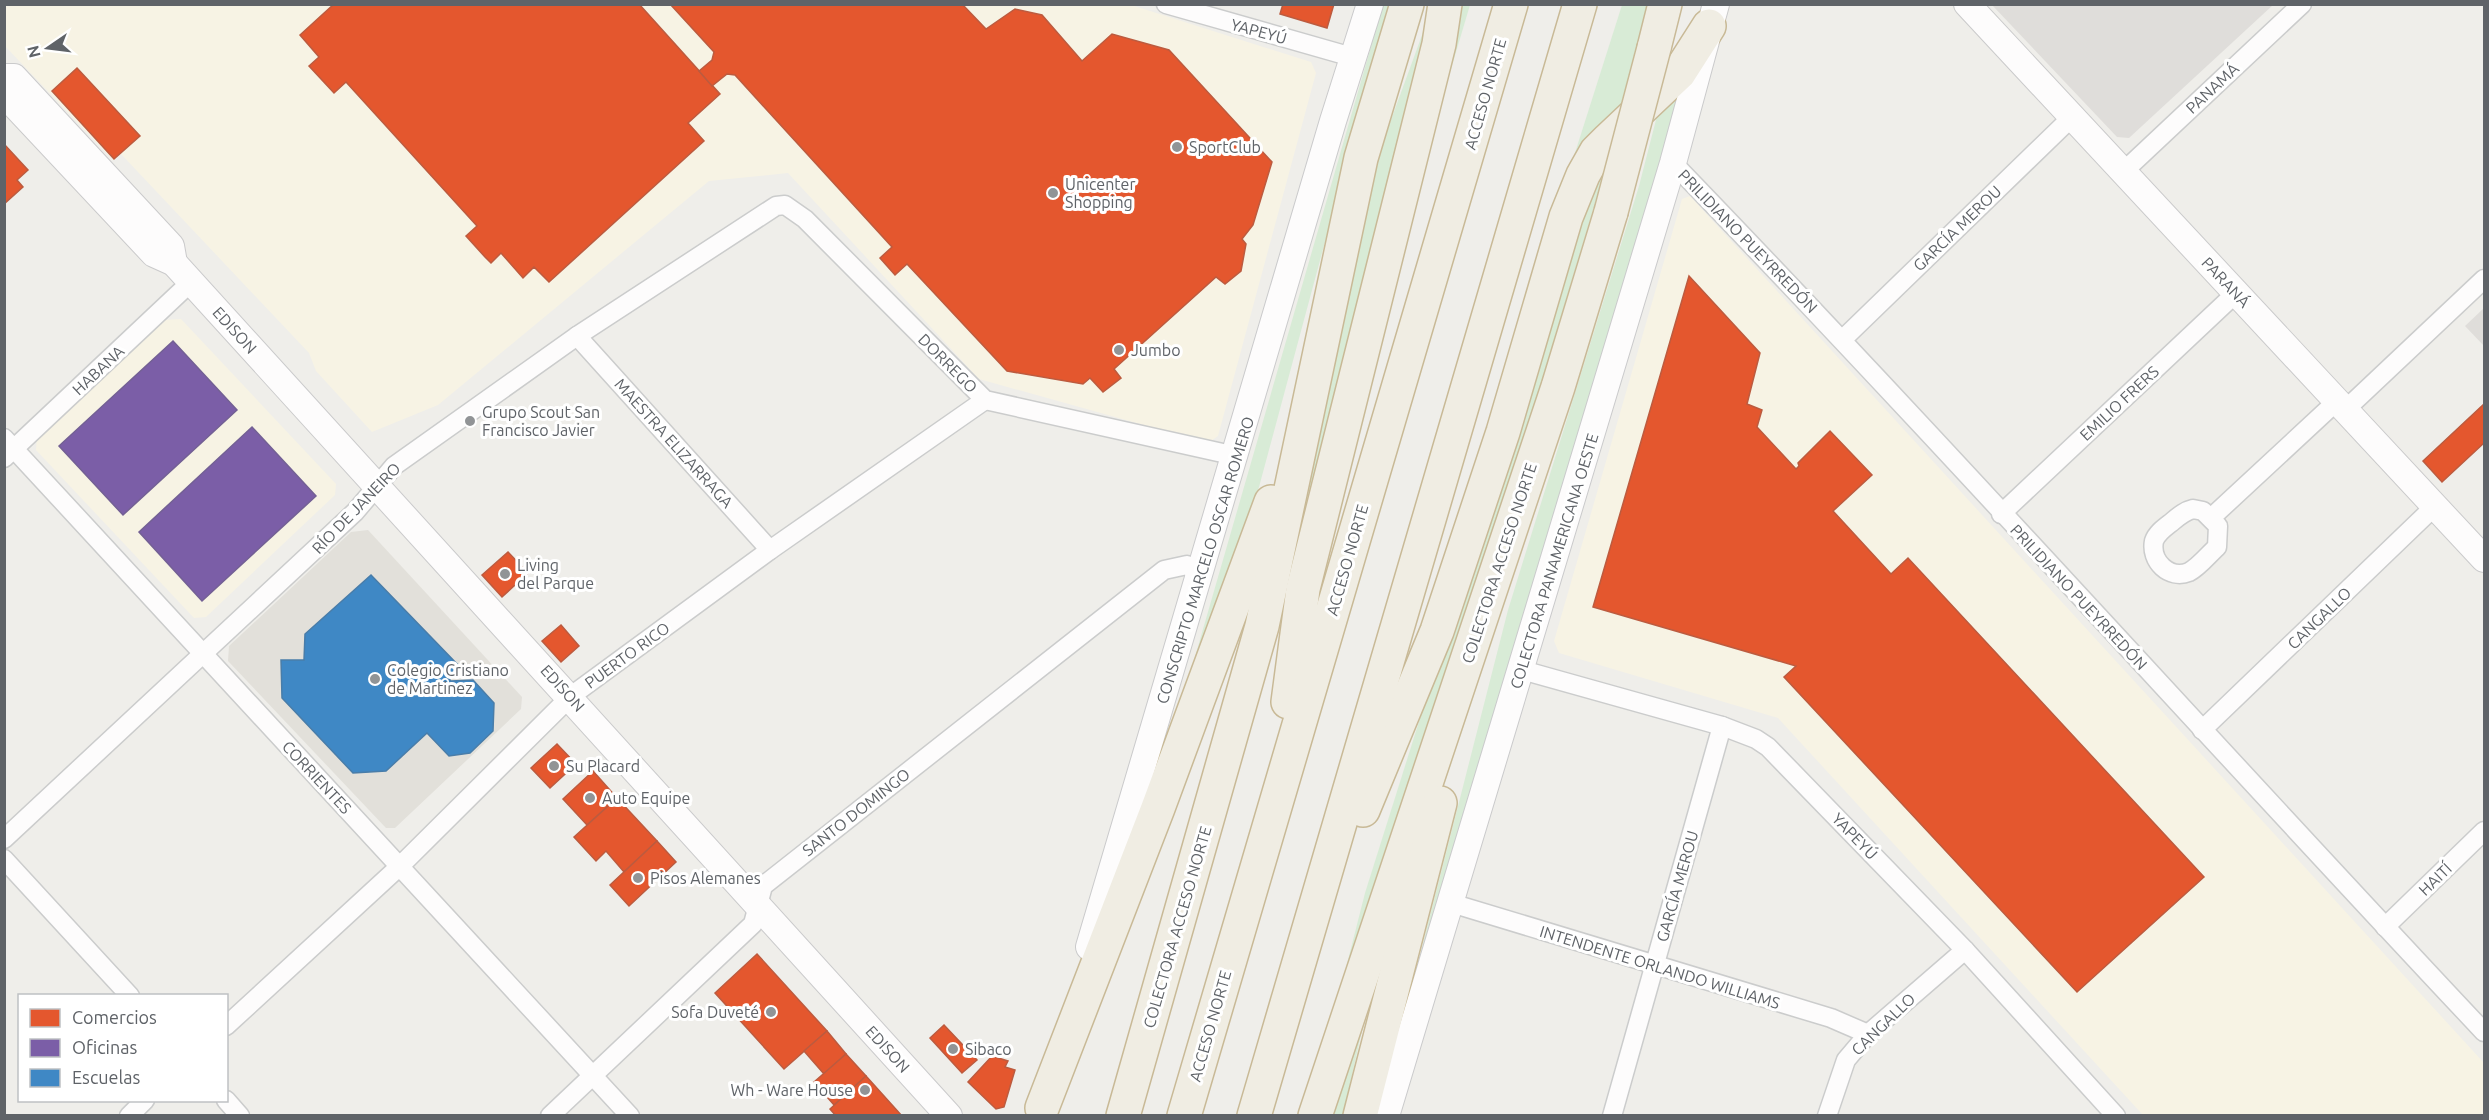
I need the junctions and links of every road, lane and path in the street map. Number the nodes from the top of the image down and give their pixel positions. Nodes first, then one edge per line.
1 (1166, 4) edge
2 (1370, 4) edge
3 (1407, 4) edge
4 (1445, 4) edge
5 (1511, 4) edge
6 (1580, 4) edge
7 (1665, 4) edge
8 (1967, 4) edge
9 (2302, 4) edge
10 (1713, 15) edge
11 (1352, 57) junction
12 (4, 76) edge
13 (4, 94) edge
14 (2072, 117) junction
15 (1673, 163) junction
16 (2123, 172) junction
17 (776, 206) joint
18 (183, 273) junction
19 (2484, 279) edge
20 (2236, 293) junction
21 (577, 336) junction
22 (1843, 339) junction
23 (1322, 349) junction
24 (985, 400) junction
25 (2341, 405) junction
26 (8, 448) edge
27 (1236, 456) junction
28 (375, 486) junction
29 (2435, 506) junction
30 (2001, 514) junction
31 (2212, 517) dead end
32 (1508, 536) junction
33 (770, 550) junction
34 (2484, 559) edge
35 (1197, 582) junction
36 (204, 654) junction
37 (1522, 670) junction
38 (571, 696) junction
39 (1722, 726) junction
40 (2202, 730) junction
41 (1274, 807) junction
42 (2484, 831) edge
43 (4, 839) edge
44 (4, 859) edge
45 (400, 866) junction
46 (1451, 903) junction
47 (758, 905) junction
48 (2385, 927) junction
49 (1965, 950) junction
50 (1654, 966) junction
51 (1297, 970) junction
52 (128, 994) edge
53 (228, 1024) edge
54 (2484, 1032) edge
55 (1868, 1034) junction
56 (593, 1076) junction
57 (145, 1102) edge
58 (227, 1102) edge
59 (1041, 1112) edge
60 (129, 1116) edge
61 (240, 1116) edge
62 (550, 1116) edge
63 (630, 1116) edge
64 (949, 1116) edge
65 (1123, 1116) edge
66 (1184, 1116) edge
67 (1254, 1116) edge
68 (1315, 1116) edge
69 (1360, 1116) edge
70 (1386, 1116) edge
71 (1612, 1116) edge
72 (1827, 1116) edge
73 (2116, 1116) edge

1 - 11 street, YAPEYÚ
2 - 11 street, CONSCRIPTO MARCELO OSCAR ROMERO
3 - 23 highway, COLECTORA ACCESO NORTE
4 - 41 highway
5 - 41 highway, ACCESO NORTE
6 - 51 highway
7 - 32 highway, COLECTORA ACCESO NORTE, bridge
8 - 14 street, PARANÁ
9 - 16 street, PANAMÁ
10 - 15 street, COLECTORA PANAMERICANA OESTE
10 - 51 highway
11 - 27 street, CONSCRIPTO MARCELO OSCAR ROMERO
12 - 18 street, EDISON
13 - 18 street, EDISON
14 - 16 street, PARANÁ
14 - 22 street, GARCÍA MEROU
15 - 22 street, PRILIDIANO PUEYRREDÓN
15 - 37 street, COLECTORA PANAMERICANA OESTE
16 - 20 street, PARANÁ
17 - 21 street, RÍO DE JANEIRO
17 - 24 street, DORREGO
18 - 26 street, HABANA
18 - 28 street, EDISON
19 - 25 street
20 - 25 street, PARANÁ
20 - 30 street, EMILIO FRERS
21 - 28 street, RÍO DE JANEIRO
21 - 33 street, MAESTRA ELIZARRAGA
22 - 30 street, PRILIDIANO PUEYRREDÓN
23 - 59 highway
23 - 65 highway, COLECTORA ACCESO NORTE
24 - 27 street, DORREGO
24 - 33 street, PUERTO RICO
25 - 29 street, PARANÁ
25 - 31 street
26 - 36 street, CORRIENTES
27 - 35 street, CONSCRIPTO MARCELO OSCAR ROMERO
28 - 36 street, RÍO DE JANEIRO
28 - 38 street, EDISON
29 - 34 street, PARANÁ
29 - 40 street, CANGALLO
30 - 40 street, PRILIDIANO PUEYRREDÓN
32 - 68 highway, COLECTORA ACCESO NORTE
32 - 69 highway
33 - 38 street, PUERTO RICO
35 - 47 street, SANTO DOMINGO
35 - 59 street, CONSCRIPTO MARCELO OSCAR ROMERO
36 - 43 street, RÍO DE JANEIRO
36 - 45 street, CORRIENTES
37 - 39 street, YAPEYÚ
37 - 46 street, COLECTORA PANAMERICANA OESTE
38 - 45 street, PUERTO RICO
38 - 47 street, EDISON
39 - 49 street, YAPEYÚ
39 - 50 street, GARCÍA MEROU
40 - 48 street, PRILIDIANO PUEYRREDÓN
41 - 66 highway, ACCESO NORTE
42 - 48 street, HAITÍ
44 - 52 street
45 - 53 street, PUERTO RICO
45 - 56 street, CORRIENTES
46 - 50 street, INTENDENTE ORLANDO WILLIAMS
46 - 70 street, COLECTORA PANAMERICANA OESTE
47 - 56 street, SANTO DOMINGO
47 - 64 street, EDISON
48 - 54 street, PRILIDIANO PUEYRREDÓN
49 - 55 street, CANGALLO
49 - 73 street, YAPEYÚ
50 - 55 street, INTENDENTE ORLANDO WILLIAMS
50 - 71 street, GARCÍA MEROU
51 - 67 highway
55 - 72 street, CANGALLO
56 - 62 street, SANTO DOMINGO
56 - 63 street, CORRIENTES
57 - 60 street
58 - 61 street

